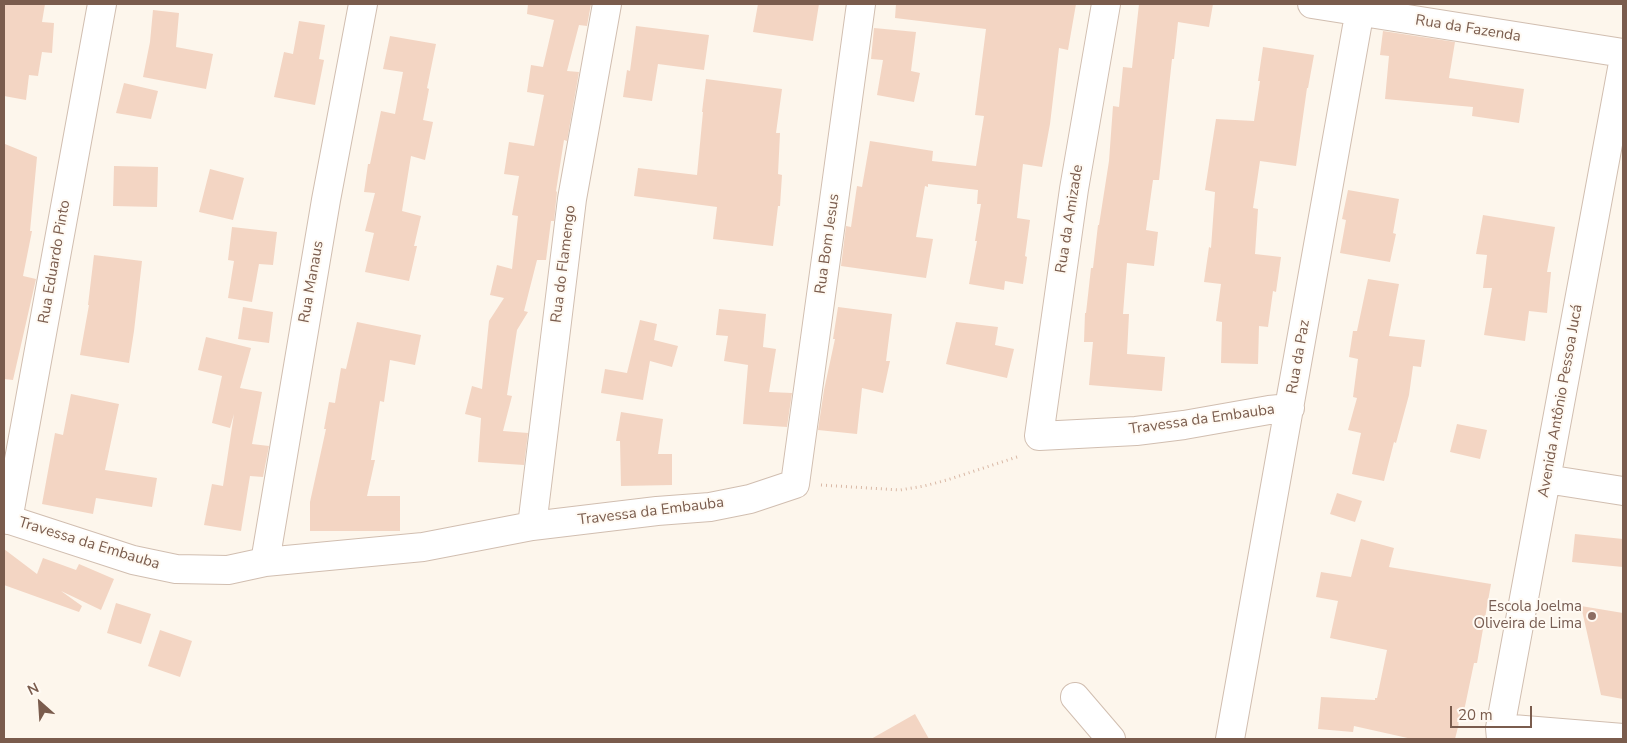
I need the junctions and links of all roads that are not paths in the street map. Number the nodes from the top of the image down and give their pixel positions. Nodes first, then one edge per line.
1 (102, 4) edge
2 (363, 4) edge
3 (606, 4) edge
4 (861, 4) edge
5 (1106, 4) edge
6 (1312, 4) edge
7 (1361, 8) edge
8 (1623, 53) edge
9 (1623, 63) edge
10 (1290, 408) junction
11 (1039, 436) joint
12 (1546, 479) junction
13 (795, 484) joint
14 (1623, 491) edge
15 (6, 519) edge
16 (532, 526) junction
17 (265, 562) junction
18 (1075, 697) dead end
19 (1500, 734) edge
20 (1623, 738) edge
21 (1110, 739) edge
22 (1230, 739) edge

1 - 15 street, Rua Eduardo Pinto
2 - 17 street, Rua Manaus
3 - 16 street, Rua do Flamengo
4 - 13 street, Rua Bom Jesus
5 - 11 street, Rua da Amizade
6 - 7 street, Rua da Fazenda
7 - 8 street, Rua da Fazenda
7 - 10 street, Rua da Paz
9 - 12 street, Avenida Antônio Pessoa Jucá
10 - 11 street, Travessa da Embauba
10 - 22 street, Rua da Paz
12 - 14 street
12 - 19 street, Avenida Antônio Pessoa Jucá
13 - 16 street, Travessa da Embauba
15 - 17 street, Travessa da Embauba
16 - 17 street, Travessa da Embauba
18 - 21 street
19 - 20 street

